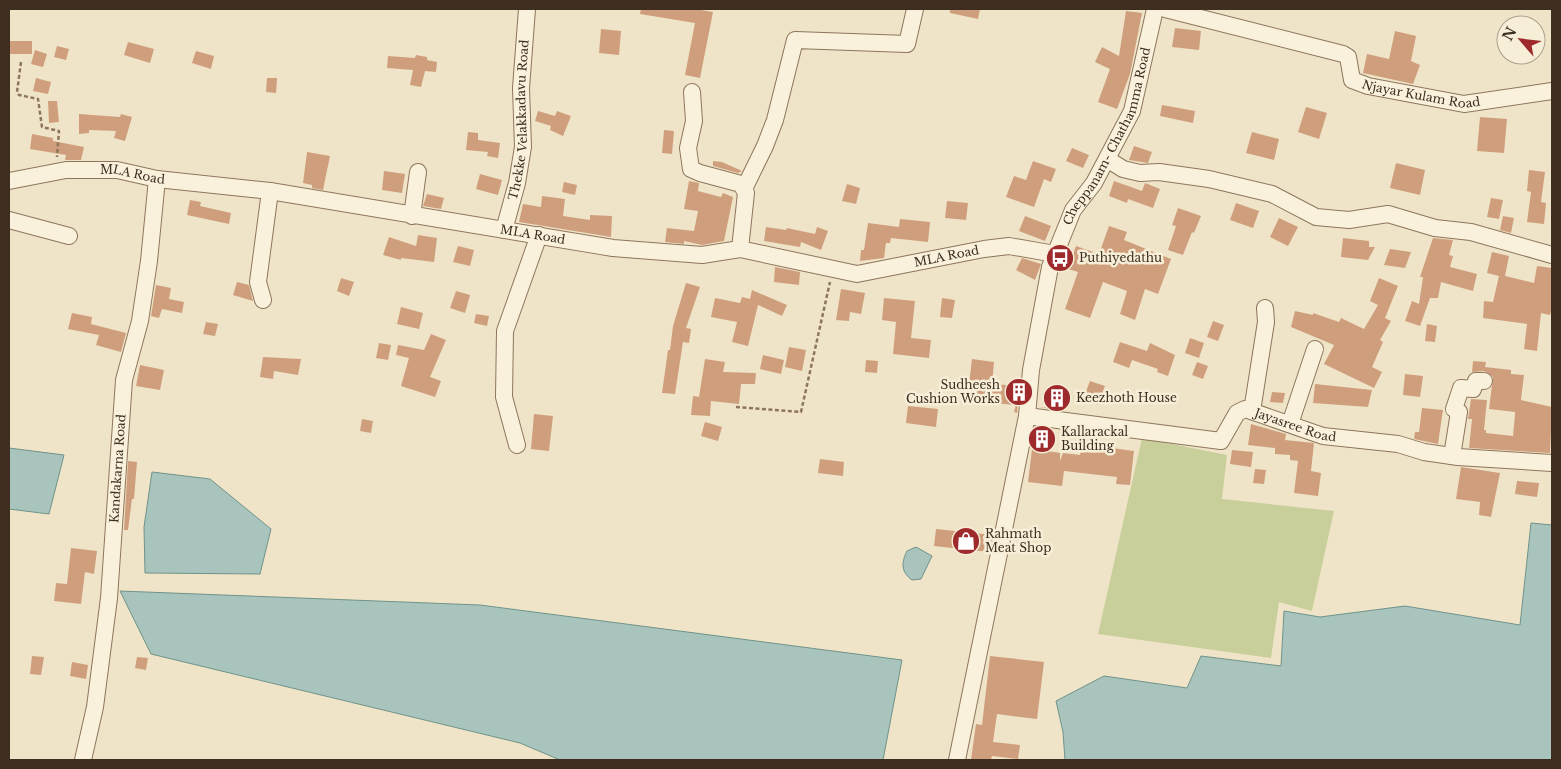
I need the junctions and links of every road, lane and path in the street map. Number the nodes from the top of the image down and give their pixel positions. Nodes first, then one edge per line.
1 (527, 9) edge
2 (915, 9) edge
3 (1155, 9) edge
4 (1165, 9) edge
5 (20, 62) dead end
6 (1552, 91) edge
7 (692, 92) dead end
8 (1107, 159) junction
9 (55, 172) junction
10 (418, 172) dead end
11 (157, 179) junction
12 (9, 181) edge
13 (744, 189) junction
14 (270, 191) junction
15 (412, 216) junction
16 (9, 220) edge
17 (504, 230) junction
18 (539, 235) junction
19 (69, 236) dead end
20 (740, 249) junction
21 (1055, 254) junction
22 (1552, 254) edge
23 (833, 269) junction
24 (263, 300) dead end
25 (1266, 308) dead end
26 (1315, 349) dead end
27 (1484, 381) dead end
28 (736, 407) dead end
29 (1252, 411) junction
30 (1026, 416) junction
31 (1290, 424) junction
32 (517, 445) dead end
33 (1452, 456) junction
34 (1552, 464) edge
35 (83, 760) edge
36 (957, 760) edge

1 - 17 street, Thekke Velakkadavu Road
2 - 13 street
3 - 8 street, Cheppanam- Chathamma Road
4 - 6 street, Njayar Kulam Road
5 - 9 path
7 - 13 street
8 - 21 street, Cheppanam- Chathamma Road
8 - 22 street
9 - 11 street, MLA Road
9 - 12 street, MLA Road
10 - 15 street
11 - 14 street, MLA Road
11 - 35 street, Kandakarna Road
13 - 20 street
14 - 15 street, MLA Road
14 - 24 street
15 - 17 street, MLA Road
16 - 19 street
17 - 18 street, MLA Road
18 - 20 street, MLA Road
18 - 32 street
20 - 23 street, MLA Road
21 - 23 street, MLA Road
21 - 30 street, Cheppanam- Chathamma Road
23 - 28 path
25 - 29 street
26 - 31 street
27 - 33 street
29 - 30 street, Jayasree Road
29 - 31 street, Jayasree Road
30 - 36 street, Cheppanam- Chathamma Road
31 - 33 street, Jayasree Road
33 - 34 street, Jayasree Road

